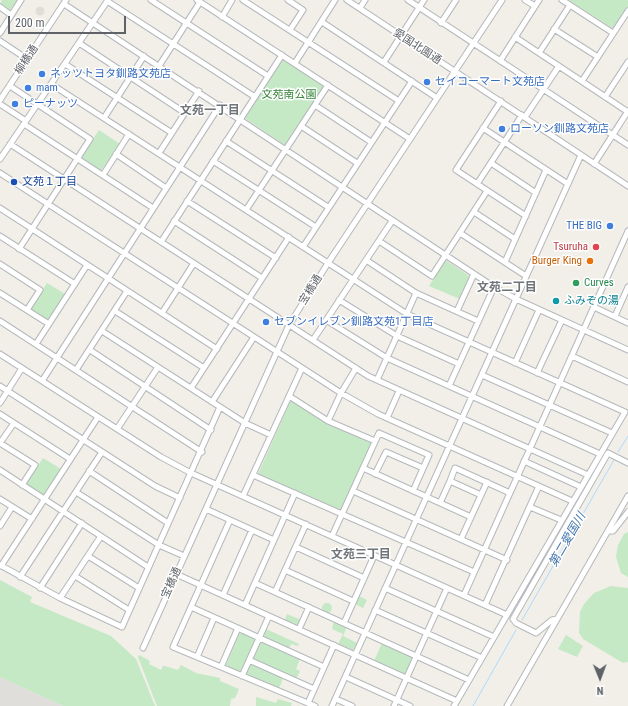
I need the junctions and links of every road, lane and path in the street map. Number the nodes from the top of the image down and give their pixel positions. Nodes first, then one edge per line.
1 (21, 0) edge
2 (108, 0) edge
3 (151, 0) edge
4 (232, 0) edge
5 (243, 0) edge
6 (288, 0) edge
7 (335, 0) edge
8 (347, 0) edge
9 (365, 0) edge
10 (408, 0) edge
11 (424, 0) edge
12 (456, 0) edge
13 (502, 0) edge
14 (524, 0) edge
15 (539, 0) edge
16 (562, 0) edge
17 (199, 1) edge
18 (65, 2) edge
19 (570, 5) junction
20 (535, 6) junction
21 (0, 7) edge
22 (419, 7) junction
23 (360, 8) junction
24 (628, 11) edge
25 (11, 15) junction
26 (222, 16) junction
27 (622, 20) junction
28 (322, 22) junction
29 (92, 23) junction
30 (187, 23) junction
31 (441, 23) junction
32 (628, 24) edge
33 (554, 29) junction
34 (290, 30) junction
35 (0, 32) edge
36 (613, 33) junction
37 (400, 36) junction
38 (515, 37) junction
39 (0, 41) edge
40 (79, 43) junction
41 (308, 43) junction
42 (173, 44) junction
43 (473, 44) junction
44 (539, 53) junction
45 (282, 55) junction
46 (144, 56) junction
47 (598, 57) junction
48 (27, 59) junction
49 (500, 61) junction
50 (384, 62) junction
51 (628, 62) edge
52 (65, 64) junction
53 (295, 64) junction
54 (159, 66) junction
55 (559, 66) junction
56 (455, 71) junction
57 (268, 76) junction
58 (130, 78) junction
59 (412, 81) junction
60 (582, 81) junction
61 (51, 84) junction
62 (328, 84) junction
63 (10, 86) junction
64 (543, 90) junction
65 (199, 91) junction
66 (254, 97) junction
67 (605, 97) junction
68 (117, 98) junction
69 (438, 98) junction
70 (0, 100) edge
71 (399, 101) junction
72 (501, 102) junction
73 (0, 104) edge
74 (38, 104) junction
75 (220, 105) junction
76 (315, 105) junction
77 (628, 112) edge
78 (185, 113) junction
79 (523, 116) junction
80 (104, 118) junction
81 (240, 119) junction
82 (25, 122) junction
83 (385, 122) junction
84 (301, 126) junction
85 (483, 128) junction
86 (172, 133) junction
87 (130, 134) junction
88 (612, 135) junction
89 (410, 138) junction
90 (226, 141) junction
91 (371, 142) junction
92 (504, 142) junction
93 (10, 144) junction
94 (628, 145) edge
95 (286, 150) junction
96 (159, 153) junction
97 (116, 154) junction
98 (581, 155) junction
99 (0, 159) edge
100 (77, 159) junction
101 (213, 161) junction
102 (357, 163) junction
103 (491, 163) junction
104 (594, 164) junction
105 (180, 167) junction
106 (272, 170) junction
107 (546, 170) junction
108 (0, 173) edge
109 (103, 175) junction
110 (64, 179) junction
111 (200, 181) junction
112 (477, 184) junction
113 (568, 184) junction
114 (628, 186) edge
115 (341, 187) junction
116 (166, 188) junction
117 (259, 190) junction
118 (487, 191) junction
119 (536, 193) junction
120 (187, 201) junction
121 (48, 204) junction
122 (367, 204) junction
123 (328, 207) junction
124 (0, 208) edge
125 (153, 208) junction
126 (246, 210) junction
127 (474, 212) junction
128 (526, 216) junction
129 (174, 221) junction
130 (392, 221) junction
131 (316, 227) junction
132 (140, 228) junction
133 (32, 229) junction
134 (628, 231) edge
135 (460, 233) junction
136 (0, 236) edge
137 (289, 238) junction
138 (515, 239) junction
139 (379, 241) junction
140 (161, 242) junction
141 (626, 242) edge
142 (303, 247) junction
143 (19, 249) junction
144 (124, 253) junction
145 (446, 255) junction
146 (276, 258) junction
147 (366, 260) junction
148 (505, 262) junction
149 (194, 263) junction
150 (328, 263) junction
151 (0, 264) edge
152 (87, 264) junction
153 (474, 274) junction
154 (526, 276) junction
155 (108, 278) junction
156 (262, 278) junction
157 (353, 280) junction
158 (75, 284) junction
159 (494, 287) junction
160 (628, 287) edge
161 (178, 288) junction
162 (127, 291) junction
163 (0, 293) edge
164 (416, 293) junction
165 (626, 295) edge
166 (249, 299) junction
167 (516, 299) junction
168 (339, 300) junction
169 (594, 307) junction
170 (27, 310) junction
171 (115, 310) junction
172 (539, 310) junction
173 (457, 311) junction
174 (162, 313) junction
175 (407, 314) junction
176 (615, 316) junction
177 (326, 320) junction
178 (562, 320) junction
179 (0, 321) edge
180 (478, 321) junction
181 (628, 322) edge
182 (233, 323) junction
183 (49, 324) junction
184 (289, 325) junction
185 (584, 329) junction
186 (102, 330) junction
187 (397, 336) junction
188 (254, 337) junction
189 (313, 340) junction
190 (468, 342) junction
191 (36, 344) junction
192 (217, 349) junction
193 (90, 350) junction
194 (628, 350) edge
195 (276, 352) junction
196 (492, 352) junction
197 (0, 354) edge
198 (572, 356) junction
199 (56, 358) junction
200 (387, 358) junction
201 (515, 363) junction
202 (459, 364) junction
203 (158, 367) junction
204 (22, 368) junction
205 (204, 368) junction
206 (302, 368) junction
207 (356, 368) junction
208 (76, 370) junction
209 (538, 373) junction
210 (482, 375) junction
211 (42, 380) junction
212 (377, 380) junction
213 (628, 382) edge
214 (560, 383) junction
215 (0, 386) edge
216 (448, 386) junction
217 (146, 387) junction
218 (191, 388) junction
219 (7, 391) junction
220 (399, 391) junction
221 (341, 393) junction
222 (289, 396) junction
223 (472, 397) junction
224 (212, 402) junction
225 (0, 403) edge
226 (550, 405) junction
227 (132, 406) junction
228 (220, 407) junction
229 (0, 414) edge
230 (98, 417) junction
231 (387, 418) junction
232 (462, 419) junction
233 (328, 421) junction
234 (14, 423) junction
235 (245, 423) junction
236 (540, 427) junction
237 (117, 429) junction
238 (211, 430) junction
239 (612, 433) junction
240 (272, 435) junction
241 (83, 440) junction
242 (375, 441) junction
243 (0, 443) edge
244 (450, 446) junction
245 (530, 449) junction
246 (102, 452) junction
247 (202, 452) junction
248 (600, 454) junction
249 (70, 459) junction
250 (524, 462) junction
251 (628, 463) edge
252 (363, 468) junction
253 (423, 468) junction
254 (0, 470) edge
255 (89, 471) junction
256 (191, 473) junction
257 (375, 474) junction
258 (253, 475) junction
259 (588, 475) junction
260 (517, 476) junction
261 (450, 480) junction
262 (487, 482) junction
263 (217, 484) junction
264 (22, 485) junction
265 (539, 486) junction
266 (581, 487) junction
267 (353, 491) junction
268 (413, 491) junction
269 (76, 492) junction
270 (295, 493) junction
271 (510, 493) junction
272 (481, 495) junction
273 (243, 496) junction
274 (628, 496) edge
275 (427, 497) junction
276 (180, 498) junction
277 (0, 499) edge
278 (45, 499) junction
279 (572, 501) junction
280 (440, 503) junction
281 (12, 507) junction
282 (530, 507) junction
283 (206, 509) junction
284 (64, 512) junction
285 (628, 512) edge
286 (343, 513) junction
287 (285, 515) junction
288 (471, 517) junction
289 (32, 519) junction
290 (417, 519) junction
291 (230, 520) junction
292 (561, 520) junction
293 (82, 523) junction
294 (168, 523) junction
295 (306, 524) junction
296 (0, 526) edge
297 (252, 530) junction
298 (608, 531) junction
299 (101, 536) junction
300 (332, 536) junction
301 (461, 539) junction
302 (274, 540) junction
303 (406, 542) junction
304 (159, 545) junction
305 (296, 547) junction
306 (484, 550) junction
307 (88, 556) junction
308 (184, 556) junction
309 (374, 556) junction
310 (507, 560) junction
311 (1, 565) edge
312 (396, 565) junction
313 (148, 567) junction
314 (285, 570) junction
315 (474, 572) junction
316 (176, 574) junction
317 (75, 576) junction
318 (20, 577) junction
319 (364, 578) junction
320 (255, 583) junction
321 (201, 585) junction
322 (40, 588) junction
323 (139, 588) junction
324 (385, 588) junction
325 (447, 588) junction
326 (275, 592) junction
327 (223, 595) junction
328 (464, 596) junction
329 (60, 598) junction
330 (353, 601) junction
331 (245, 605) junction
332 (485, 605) junction
333 (191, 607) junction
334 (309, 608) junction
335 (129, 610) junction
336 (375, 610) junction
337 (437, 611) junction
338 (507, 615) junction
339 (269, 616) junction
340 (214, 618) junction
341 (557, 619) junction
342 (344, 623) junction
343 (238, 628) junction
344 (299, 629) junction
345 (366, 633) junction
346 (427, 634) junction
347 (494, 637) junction
348 (259, 638) junction
349 (334, 645) junction
350 (143, 648) dead end
351 (356, 655) junction
352 (417, 656) junction
353 (196, 657) junction
354 (482, 658) junction
355 (249, 660) junction
356 (221, 667) junction
357 (324, 667) junction
358 (242, 676) junction
359 (346, 677) junction
360 (406, 678) junction
361 (469, 680) junction
362 (314, 689) junction
363 (336, 699) junction
364 (397, 700) junction
365 (457, 701) junction
366 (308, 703) junction
367 (315, 706) edge
368 (332, 706) edge
369 (352, 706) edge
370 (394, 706) edge
371 (410, 706) edge
372 (454, 706) edge
373 (507, 706) edge

1 - 25 street
2 - 29 street
2 - 42 street
3 - 30 street
4 - 26 street
5 - 34 street
6 - 34 street
7 - 28 street
8 - 23 street, 愛国北園通
9 - 23 street
10 - 22 street
11 - 22 street
12 - 31 street
13 - 43 street, 宝橋通
14 - 20 street
15 - 20 street
16 - 19 street
17 - 26 street
17 - 30 street
18 - 29 street
18 - 48 street, 柳橋通
19 - 33 street
19 - 36 street
20 - 38 street
21 - 25 street
22 - 31 street
22 - 37 street
23 - 37 street, 愛国北園通
24 - 27 street
25 - 35 street
26 - 45 street
27 - 32 street
27 - 36 street
28 - 41 street
28 - 50 street
29 - 40 street
29 - 46 street
30 - 42 street
30 - 57 street
31 - 43 street
33 - 44 street
33 - 47 street
34 - 41 street
36 - 47 street
37 - 50 street
37 - 56 street, 愛国北園通
38 - 44 street
38 - 49 street
39 - 48 street
40 - 52 street
40 - 58 street
41 - 53 street
41 - 71 street
42 - 54 street
42 - 66 street
43 - 49 street
43 - 56 street, 宝橋通
44 - 55 street
45 - 53 street
45 - 57 street
46 - 54 street
46 - 58 street
47 - 60 street
48 - 63 street, 柳橋通
49 - 64 street
50 - 59 street
51 - 67 street
52 - 61 street
52 - 68 street
53 - 62 street
54 - 65 street
55 - 60 street
55 - 64 street
56 - 69 street, 宝橋通
56 - 72 street, 愛国北園通
57 - 66 street
58 - 68 street
58 - 78 street
59 - 69 street
59 - 71 street
60 - 67 street
61 - 74 street
61 - 80 street
62 - 76 street
62 - 83 street
63 - 70 street, 柳橋通
63 - 74 street
64 - 79 street
64 - 88 street
65 - 75 street
65 - 78 street
66 - 81 street
67 - 77 street
68 - 80 street
68 - 86 street
69 - 89 street, 宝橋通
71 - 83 street
72 - 79 street, 愛国北園通
72 - 85 street
73 - 82 street
74 - 82 street
74 - 100 street
75 - 81 street
75 - 105 street
76 - 84 street
76 - 91 street
77 - 88 street
78 - 86 street
79 - 92 street
79 - 98 street, 愛国北園通
80 - 87 street
81 - 90 street
81 - 95 street
82 - 93 street
82 - 100 street
83 - 89 street
83 - 91 street
84 - 95 street
84 - 102 street
85 - 92 street
85 - 112 street
86 - 96 street
87 - 96 street
87 - 97 street
88 - 94 street
88 - 104 street
89 - 122 street, 宝橋通
90 - 101 street
90 - 106 street
91 - 102 street
92 - 103 street
92 - 107 street
93 - 99 street
93 - 110 street
95 - 106 street
95 - 115 street
96 - 105 street
97 - 109 street
97 - 116 street
98 - 104 street, 愛国北園通
98 - 113 street
100 - 109 street
100 - 110 street
101 - 111 street
101 - 117 street
102 - 115 street
103 - 112 street
103 - 119 street
104 - 114 street, 愛国北園通
105 - 111 street
105 - 116 street
106 - 117 street
106 - 123 street
107 - 113 street
107 - 119 street
108 - 121 street
109 - 125 street
110 - 121 street
110 - 132 street
111 - 120 street
111 - 126 street
112 - 118 street
113 - 154 street
115 - 122 street
115 - 123 street
116 - 125 street
117 - 126 street
117 - 131 street
118 - 127 street
118 - 128 street
119 - 128 street
120 - 129 street
120 - 146 street
121 - 133 street
121 - 144 street
122 - 130 street
122 - 150 street, 宝橋通
123 - 131 street
124 - 133 street
125 - 132 street
126 - 137 street
127 - 135 street
127 - 138 street
128 - 138 street
129 - 140 street
129 - 156 street
130 - 139 street
130 - 145 street
131 - 142 street
132 - 140 street
132 - 144 street
133 - 143 street
133 - 152 street
134 - 141 street
135 - 145 street
135 - 148 street
136 - 143 street
137 - 142 street
137 - 146 street
138 - 148 street
139 - 145 street
139 - 147 street
140 - 149 street
141 - 169 street
142 - 150 street
143 - 158 street
144 - 155 street
144 - 161 street
145 - 153 street
146 - 156 street
147 - 157 street
147 - 164 street
148 - 154 street
149 - 161 street
149 - 166 street
150 - 157 street
150 - 184 street, 宝橋通
151 - 170 street
152 - 155 street
152 - 158 street
153 - 159 street
153 - 173 street
154 - 167 street
155 - 162 street
155 - 199 street
156 - 166 street
157 - 168 street
157 - 175 street
158 - 183 street
159 - 167 street
159 - 180 street
160 - 165 street
161 - 174 street
161 - 182 street
162 - 171 street
162 - 174 street
163 - 170 street
164 - 173 street
164 - 175 street
165 - 176 street
166 - 182 street
166 - 184 street
167 - 172 street
167 - 196 street
168 - 177 street
168 - 187 street
169 - 176 street
169 - 185 street
170 - 183 street
171 - 186 street
171 - 205 street
172 - 178 street
172 - 201 street
173 - 180 street
174 - 192 street
175 - 187 street
175 - 190 street
176 - 181 street
177 - 189 street
177 - 200 street
178 - 185 street
178 - 209 street
179 - 191 street
180 - 190 street
182 - 188 street
182 - 192 street
183 - 191 street
184 - 189 street
184 - 195 street, 宝橋通
185 - 194 street
185 - 198 street
186 - 193 street
186 - 203 street
187 - 200 street
187 - 202 street
188 - 195 street
188 - 224 street
189 - 207 street
190 - 196 street
190 - 202 street
191 - 199 street
192 - 205 street
193 - 208 street
193 - 217 street
195 - 206 street
195 - 235 street, 宝橋通
196 - 201 street
196 - 210 street
197 - 204 street
198 - 213 street
198 - 214 street
199 - 208 street
199 - 211 street
200 - 212 street
200 - 216 street
201 - 209 street
202 - 216 street
203 - 217 street
203 - 218 street
204 - 211 street
204 - 219 street
205 - 218 street
206 - 221 street
206 - 222 street
207 - 212 street
207 - 221 street
208 - 227 street
209 - 214 street
210 - 223 street
210 - 226 street
211 - 230 street
212 - 220 street
214 - 226 street
214 - 239 street
215 - 219 street
216 - 223 street
217 - 227 street
217 - 238 street
218 - 224 street
219 - 225 street
219 - 241 street
220 - 231 street
220 - 232 street
221 - 231 street
221 - 233 street
222 - 233 street
222 - 240 street
223 - 232 street
223 - 236 street
224 - 228 street
226 - 236 street
226 - 239 street
227 - 237 street
227 - 247 street
228 - 235 street
228 - 238 street
229 - 234 street
230 - 237 street
230 - 241 street
231 - 244 street
232 - 244 street
232 - 245 street
233 - 242 street
234 - 243 street
234 - 249 street
235 - 240 street
235 - 263 street, 宝橋通
236 - 245 street
236 - 248 street
237 - 256 street
238 - 247 street
239 - 248 street
240 - 258 street
241 - 246 street
241 - 249 street
242 - 252 street
242 - 253 street
243 - 264 street
244 - 260 street
244 - 275 street
245 - 250 street
245 - 259 street
246 - 255 street
246 - 276 street
247 - 256 street
248 - 259 street
249 - 278 street
250 - 260 street
250 - 266 street
251 - 341 street
252 - 257 street
252 - 267 street
253 - 257 street
253 - 268 street
254 - 264 street
255 - 269 street
255 - 294 street
256 - 263 street
256 - 276 street
257 - 268 street
258 - 270 street
258 - 273 street
259 - 266 street
260 - 265 street
260 - 271 street
261 - 262 street
261 - 272 street
261 - 280 street
262 - 271 street
262 - 272 street
263 - 273 street
263 - 283 street, 宝橋通
264 - 278 street
265 - 279 street
265 - 282 street
266 - 279 street
267 - 286 street
267 - 290 street
268 - 275 street
269 - 284 street
269 - 304 street
270 - 286 street
270 - 287 street
271 - 306 street
272 - 288 street
273 - 287 street
274 - 298 street
275 - 280 street
275 - 290 street
276 - 294 street
277 - 281 street
278 - 284 street
278 - 289 street
279 - 292 street
280 - 288 street
281 - 289 street
281 - 296 street
282 - 292 street
282 - 310 street
283 - 291 street
283 - 308 street, 宝橋通
284 - 293 street
284 - 318 street
285 - 298 street
286 - 300 street
286 - 303 street
287 - 295 street
287 - 302 street
288 - 301 street
289 - 311 street
290 - 301 street
290 - 303 street
291 - 297 street
291 - 321 street
292 - 338 street
293 - 299 street
293 - 322 street
294 - 304 street
295 - 300 street
295 - 305 street
297 - 302 street
297 - 327 street
298 - 341 street
299 - 307 street
299 - 313 street
300 - 309 street
301 - 306 street
302 - 320 street
303 - 312 street
303 - 315 street
304 - 308 street
304 - 313 street
305 - 314 street
305 - 319 street
306 - 310 street
306 - 315 street
307 - 317 street
307 - 323 street
308 - 316 street, 宝橋通
309 - 312 street
309 - 319 street
310 - 332 street
311 - 318 street
312 - 324 street
312 - 325 street
313 - 323 street
314 - 326 street
314 - 330 street
315 - 328 street
316 - 321 street
316 - 350 street, 宝橋通
317 - 329 street
317 - 335 street
318 - 322 street
319 - 330 street
320 - 326 street
320 - 331 street
321 - 327 street
321 - 333 street
322 - 329 street
323 - 335 street
324 - 336 street
324 - 337 street
325 - 328 street
325 - 337 street
326 - 334 street
327 - 331 street
328 - 332 street
329 - 335 street
330 - 342 street
331 - 339 street
332 - 338 street
333 - 340 street
333 - 353 street
334 - 342 street
334 - 344 street
336 - 345 street
336 - 346 street
337 - 346 street
337 - 347 street
338 - 347 street
339 - 344 street
339 - 348 street
340 - 343 street
340 - 353 street
341 - 373 street
342 - 345 street
343 - 348 street
343 - 356 street
344 - 349 street
345 - 351 street
345 - 352 street
346 - 352 street
346 - 354 street
347 - 354 street
348 - 355 street
348 - 357 street
349 - 351 street
349 - 357 street
351 - 359 street
351 - 360 street
352 - 360 street
352 - 361 street
353 - 356 street
354 - 361 street
355 - 358 street
355 - 362 street
356 - 358 street
357 - 362 street
358 - 366 street
359 - 363 street
359 - 364 street
360 - 364 street
360 - 365 street
361 - 365 street
362 - 366 street
363 - 368 street
363 - 369 street
364 - 370 street
364 - 371 street
365 - 372 street
366 - 367 street

